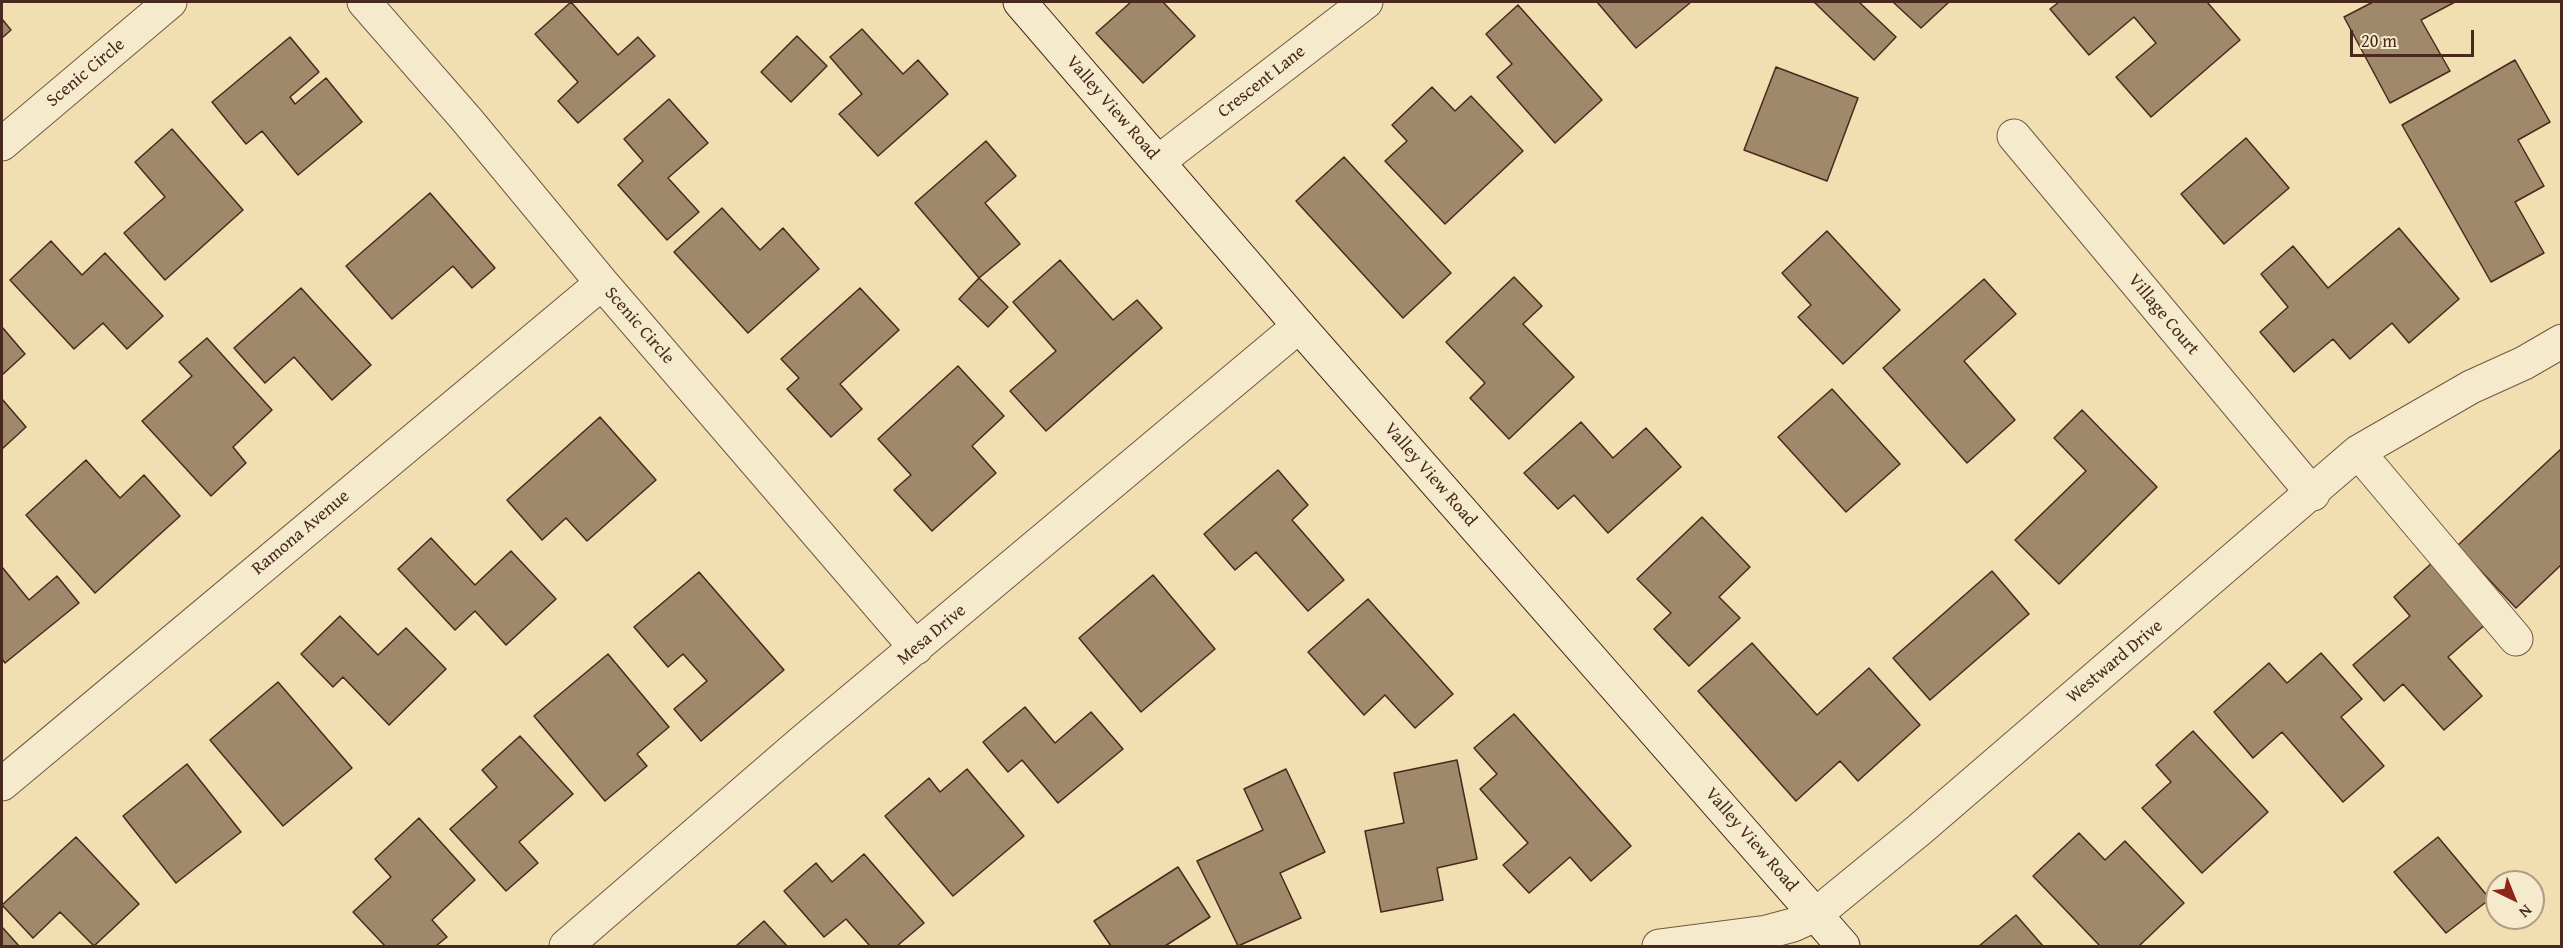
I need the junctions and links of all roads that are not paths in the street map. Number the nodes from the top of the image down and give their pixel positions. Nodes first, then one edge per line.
1 (170, 2) edge
2 (364, 2) edge
3 (1020, 2) edge
4 (1366, 2) edge
5 (2014, 136) dead end
6 (2, 144) edge
7 (1158, 162) junction
8 (602, 283) junction
9 (1299, 326) junction
10 (2562, 341) edge
11 (2358, 452) junction
12 (2313, 494) junction
13 (2516, 639) dead end
14 (916, 648) junction
15 (2, 784) edge
16 (1815, 915) junction
17 (566, 946) edge
18 (1659, 946) edge
19 (1843, 946) edge

1 - 6 street, Scenic Circle
2 - 8 street, Scenic Circle
3 - 7 street, Valley View Road
4 - 7 street, Crescent Lane
5 - 12 street, Village Court
7 - 9 street, Valley View Road
8 - 14 street, Scenic Circle
8 - 15 street, Ramona Avenue
9 - 14 street, Mesa Drive
9 - 16 street, Valley View Road
10 - 11 street, Westward Drive
11 - 12 street, Westward Drive
11 - 13 street
12 - 16 street, Westward Drive
14 - 17 street, Mesa Drive
16 - 18 street, Westward Drive
16 - 19 street, Valley View Road

